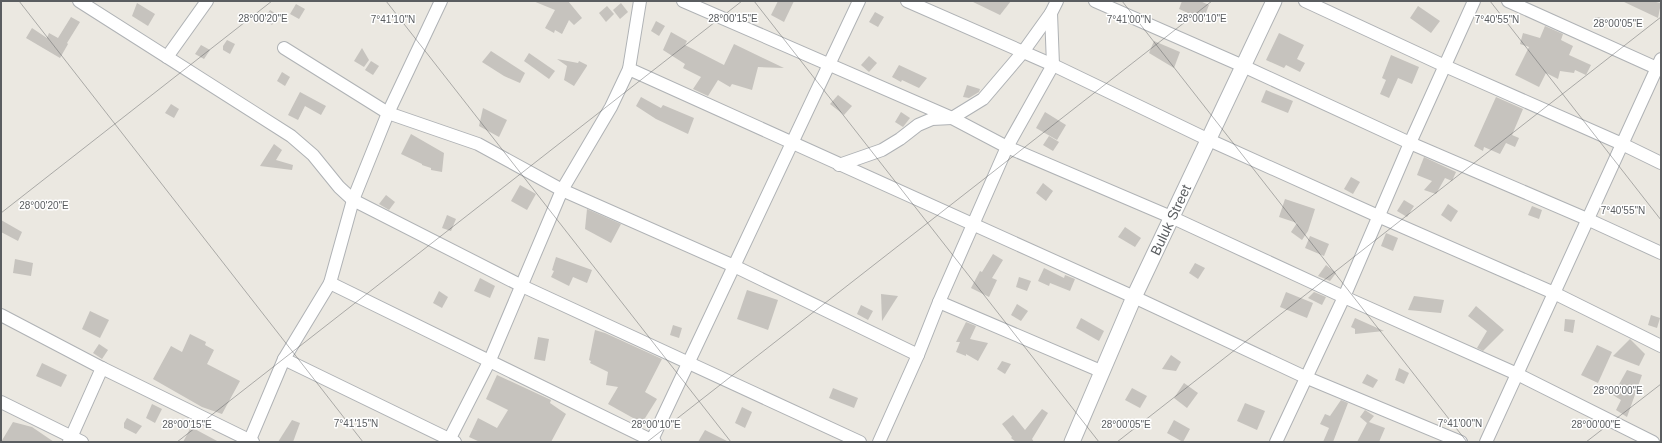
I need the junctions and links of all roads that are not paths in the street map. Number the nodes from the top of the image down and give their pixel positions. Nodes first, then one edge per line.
1 (79, 1) edge
2 (207, 1) edge
3 (441, 1) edge
4 (683, 1) edge
5 (859, 1) edge
6 (907, 1) edge
7 (1057, 1) edge
8 (1095, 1) edge
9 (1274, 1) edge
10 (1305, 1) edge
11 (1474, 1) edge
12 (1508, 1) edge
13 (637, 3) edge
14 (1051, 13) junction
15 (284, 48) dead end
16 (1023, 52) junction
17 (167, 57) junction
18 (830, 64) junction
19 (1053, 65) junction
20 (1243, 66) junction
21 (1445, 66) junction
22 (1660, 66) edge
23 (629, 69) junction
24 (388, 113) junction
25 (952, 118) junction
26 (1209, 140) junction
27 (1410, 143) junction
28 (793, 144) junction
29 (1622, 144) junction
30 (1007, 146) junction
31 (1661, 163) edge
32 (839, 165) junction
33 (562, 190) junction
34 (353, 200) junction
35 (1378, 216) junction
36 (1171, 217) junction
37 (1588, 219) junction
38 (974, 225) junction
39 (1661, 253) edge
40 (734, 266) junction
41 (330, 283) junction
42 (522, 286) junction
43 (1554, 293) junction
44 (1134, 297) junction
45 (1344, 297) junction
46 (939, 302) junction
47 (1, 316) edge
48 (1661, 346) edge
49 (918, 355) junction
50 (284, 359) junction
51 (490, 360) junction
52 (689, 363) junction
53 (102, 368) junction
54 (1103, 372) junction
55 (1517, 374) junction
56 (1305, 377) junction
57 (1, 402) edge
58 (74, 440) edge
59 (251, 441) edge
60 (451, 441) edge
61 (653, 442) edge
62 (860, 442) edge
63 (879, 442) edge
64 (1072, 442) edge
65 (1276, 442) edge
66 (1460, 442) edge
67 (1486, 442) edge
68 (1653, 442) edge

1 - 17 street
2 - 17 street
3 - 24 street
4 - 18 street
5 - 18 street
6 - 16 street
7 - 14 street
8 - 20 street
9 - 20 street, Buluk Street
10 - 21 street
11 - 21 street
12 - 22 street
13 - 23 street
14 - 16 street
14 - 19 street
15 - 24 street
16 - 19 street
16 - 25 street
17 - 34 street
18 - 25 street
18 - 28 street
19 - 26 street
19 - 30 street
20 - 26 street, Buluk Street
20 - 27 street
21 - 27 street
21 - 29 street
22 - 29 street
23 - 28 street
23 - 33 street
24 - 33 street
24 - 34 street
25 - 30 street
25 - 32 street
26 - 35 street
26 - 36 street, Buluk Street
27 - 35 street
27 - 37 street
28 - 32 street
28 - 40 street
29 - 31 street
29 - 37 street
30 - 36 street
30 - 38 street
32 - 38 street
33 - 40 street
33 - 42 street
34 - 41 street
34 - 42 street
35 - 43 street
35 - 45 street
36 - 44 street, Buluk Street
36 - 45 street
37 - 39 street
37 - 43 street
38 - 44 street
38 - 46 street
40 - 49 street
40 - 52 street
41 - 50 street
41 - 51 street
42 - 51 street
42 - 52 street
43 - 48 street
43 - 55 street
44 - 54 street, Buluk Street
44 - 56 street
45 - 55 street
45 - 56 street
46 - 49 street
46 - 54 street
47 - 53 street
49 - 63 street
50 - 59 street
50 - 60 street
51 - 60 street
51 - 61 street
52 - 61 street
52 - 62 street
53 - 58 street
53 - 59 street
54 - 64 street, Buluk Street
55 - 67 street
55 - 68 street
56 - 65 street
56 - 66 street
57 - 58 street

